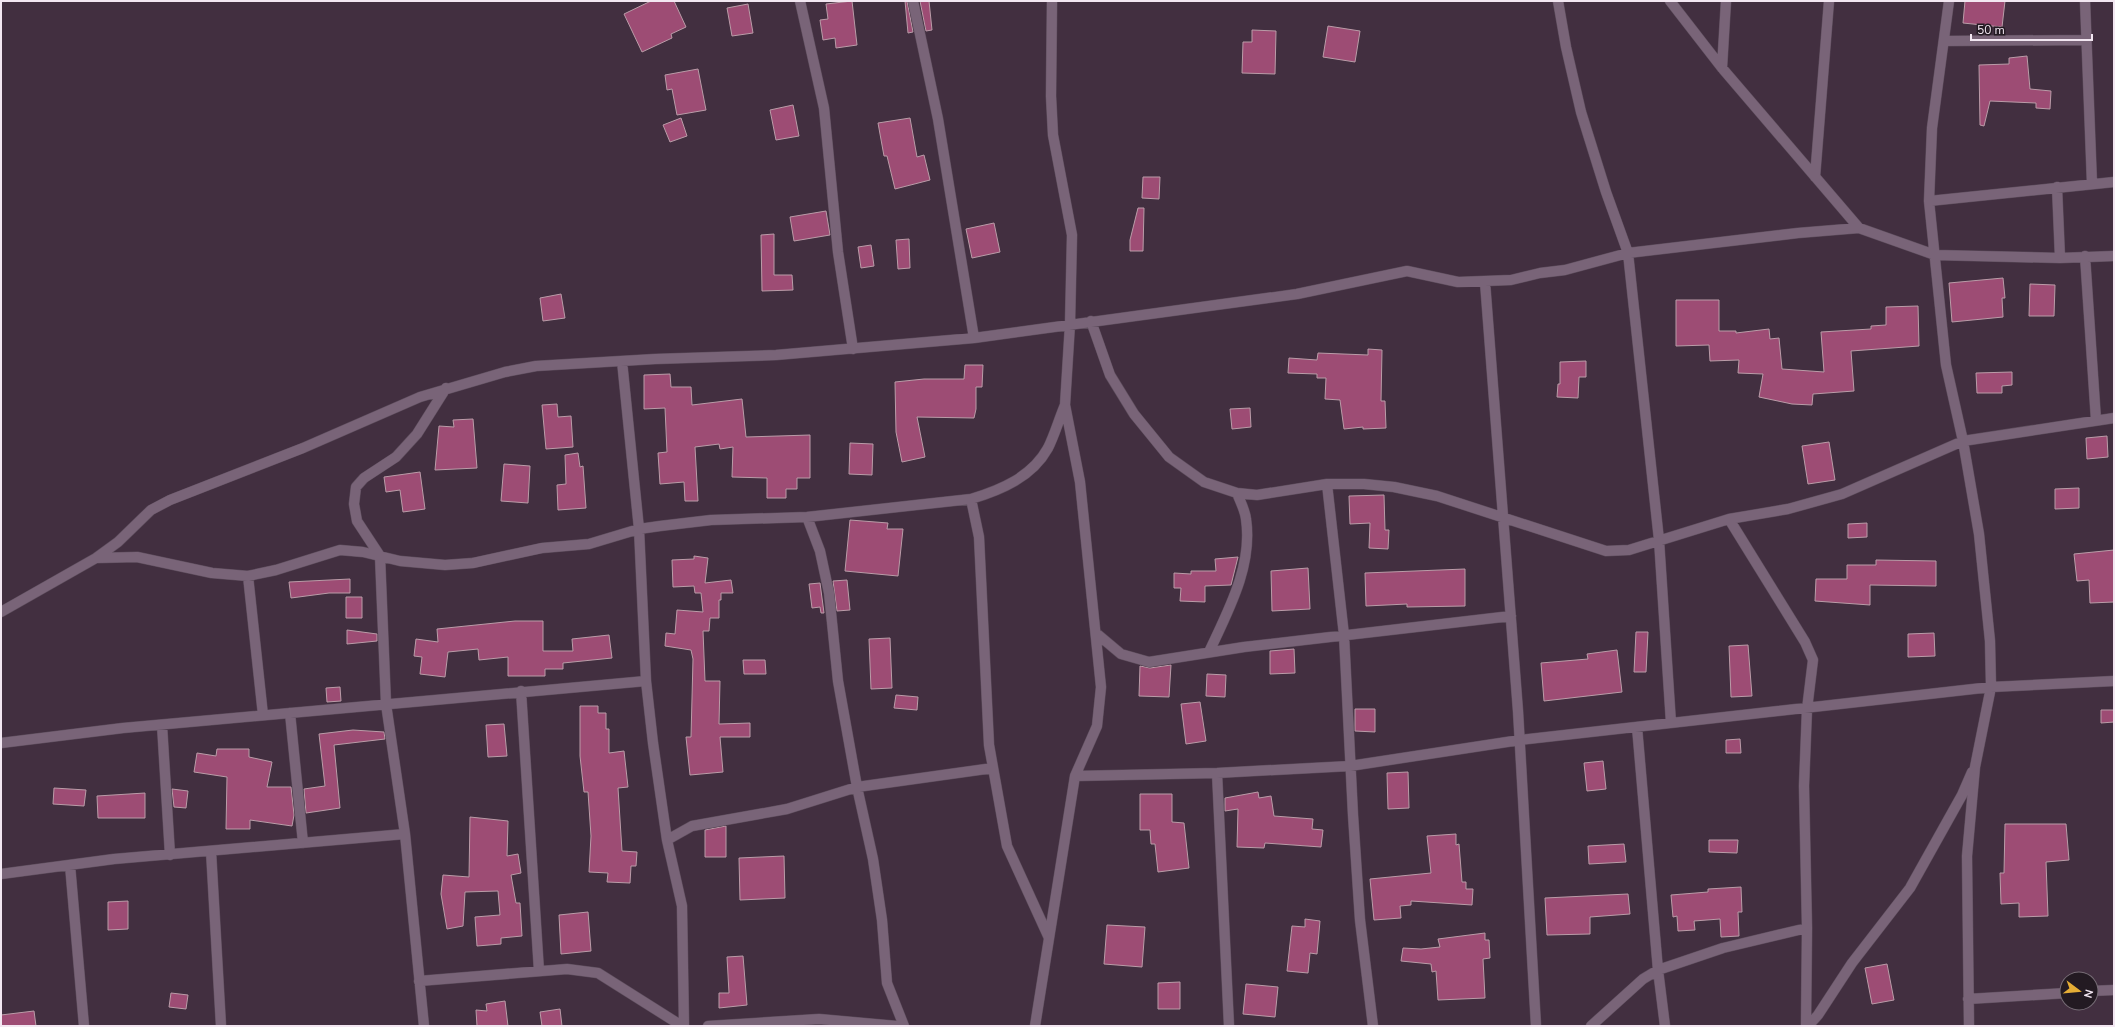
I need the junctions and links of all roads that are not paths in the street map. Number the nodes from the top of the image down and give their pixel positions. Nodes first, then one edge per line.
1 (800, 1) edge
2 (913, 1) edge
3 (1052, 1) edge
4 (1558, 1) edge
5 (1670, 1) edge
6 (1726, 1) edge
7 (1829, 1) edge
8 (1949, 1) edge
9 (2085, 1) edge
10 (2086, 40) junction
11 (1944, 41) junction
12 (1722, 68) junction
13 (1815, 177) junction
14 (2114, 182) edge
15 (2092, 184) junction
16 (2057, 187) junction
17 (1929, 200) junction
18 (1859, 228) junction
19 (1628, 253) junction
20 (1935, 255) junction
21 (2084, 256) junction
22 (2114, 256) edge
23 (2060, 258) junction
24 (1485, 282) junction
25 (1091, 321) junction
26 (1070, 324) junction
27 (974, 338) junction
28 (854, 349) junction
29 (622, 361) junction
30 (446, 388) junction
31 (1065, 405) junction
32 (2114, 418) edge
33 (2096, 420) junction
34 (1963, 441) junction
35 (1327, 484) junction
36 (1236, 493) junction
37 (971, 499) junction
38 (807, 516) junction
39 (1504, 518) junction
40 (1729, 519) junction
41 (639, 529) junction
42 (1659, 540) junction
43 (380, 556) junction
44 (96, 558) junction
45 (248, 576) junction
46 (1, 612) edge
47 (1511, 616) junction
48 (1096, 633) junction
49 (1344, 635) junction
50 (1209, 652) junction
51 (646, 681) junction
52 (2114, 681) edge
53 (1991, 687) junction
54 (521, 691) junction
55 (386, 704) junction
56 (1807, 709) junction
57 (290, 713) junction
58 (264, 715) junction
59 (1671, 723) junction
60 (162, 724) junction
61 (1637, 727) junction
62 (1520, 740) junction
63 (1, 743) edge
64 (1350, 766) junction
65 (1975, 767) junction
66 (993, 768) junction
67 (1217, 773) junction
68 (1075, 776) junction
69 (857, 787) junction
70 (404, 834) junction
71 (667, 840) junction
72 (303, 843) junction
73 (211, 851) junction
74 (170, 855) junction
75 (70, 865) junction
76 (1, 874) edge
77 (1807, 928) junction
78 (1049, 938) junction
79 (1658, 970) junction
80 (539, 971) junction
81 (419, 981) junction
82 (2114, 990) edge
83 (2099, 991) edge
84 (2059, 993) edge
85 (1968, 999) junction
86 (84, 1026) edge
87 (221, 1026) edge
88 (424, 1026) edge
89 (683, 1026) edge
90 (708, 1026) edge
91 (897, 1026) edge
92 (904, 1026) edge
93 (1035, 1026) edge
94 (1229, 1026) edge
95 (1373, 1026) edge
96 (1536, 1026) edge
97 (1590, 1026) edge
98 (1665, 1026) edge
99 (1807, 1026) edge
100 (1969, 1026) edge

1 - 28 street
2 - 27 street
3 - 26 street
4 - 19 street
5 - 12 street
6 - 12 street
7 - 13 street
8 - 11 street
9 - 10 street
10 - 11 street
10 - 15 street
11 - 17 street
12 - 13 street
13 - 18 street
14 - 15 street
15 - 16 street
16 - 17 street
16 - 23 street
17 - 20 street
18 - 19 street
18 - 20 street
19 - 24 street
19 - 42 street
20 - 23 street
20 - 34 street
21 - 22 street
21 - 23 street
21 - 33 street
24 - 25 street
24 - 39 street
25 - 26 street
25 - 36 street
26 - 27 street
26 - 31 street
27 - 28 street
28 - 29 street
29 - 30 street
29 - 41 street
30 - 43 street
30 - 44 street
31 - 37 street
31 - 48 street
32 - 33 street
33 - 34 street
34 - 40 street
34 - 53 street
35 - 36 street
35 - 39 street
35 - 49 street
36 - 50 street
37 - 38 street
37 - 66 street
38 - 41 street
38 - 69 street
39 - 42 street
39 - 47 street
40 - 42 street
40 - 56 street
41 - 43 street
41 - 51 street
42 - 59 street
43 - 45 street
43 - 55 street
44 - 45 street
44 - 46 street
45 - 58 street
47 - 49 street
47 - 62 street
48 - 50 street
48 - 68 street
49 - 50 street
49 - 64 street
51 - 54 street
51 - 71 street
52 - 53 street
53 - 56 street
53 - 65 street
54 - 55 street
54 - 80 street
55 - 57 street
55 - 70 street
56 - 59 street
56 - 77 street
57 - 58 street
57 - 72 street
58 - 60 street
59 - 61 street
60 - 63 street
60 - 74 street
61 - 62 street
61 - 79 street
62 - 64 street
62 - 96 street
64 - 67 street
64 - 95 street
65 - 85 street
65 - 99 street
66 - 69 street
66 - 78 street
67 - 68 street
67 - 94 street
68 - 78 street
69 - 71 street
69 - 92 street
70 - 72 street
70 - 81 street
71 - 89 street
72 - 73 street
73 - 74 street
73 - 87 street
74 - 75 street
75 - 76 street
75 - 86 street
77 - 79 street
77 - 99 street
78 - 93 street
79 - 97 street
79 - 98 street
80 - 81 street
80 - 89 street
81 - 88 street
82 - 83 street
84 - 85 street
85 - 100 street
90 - 91 street

